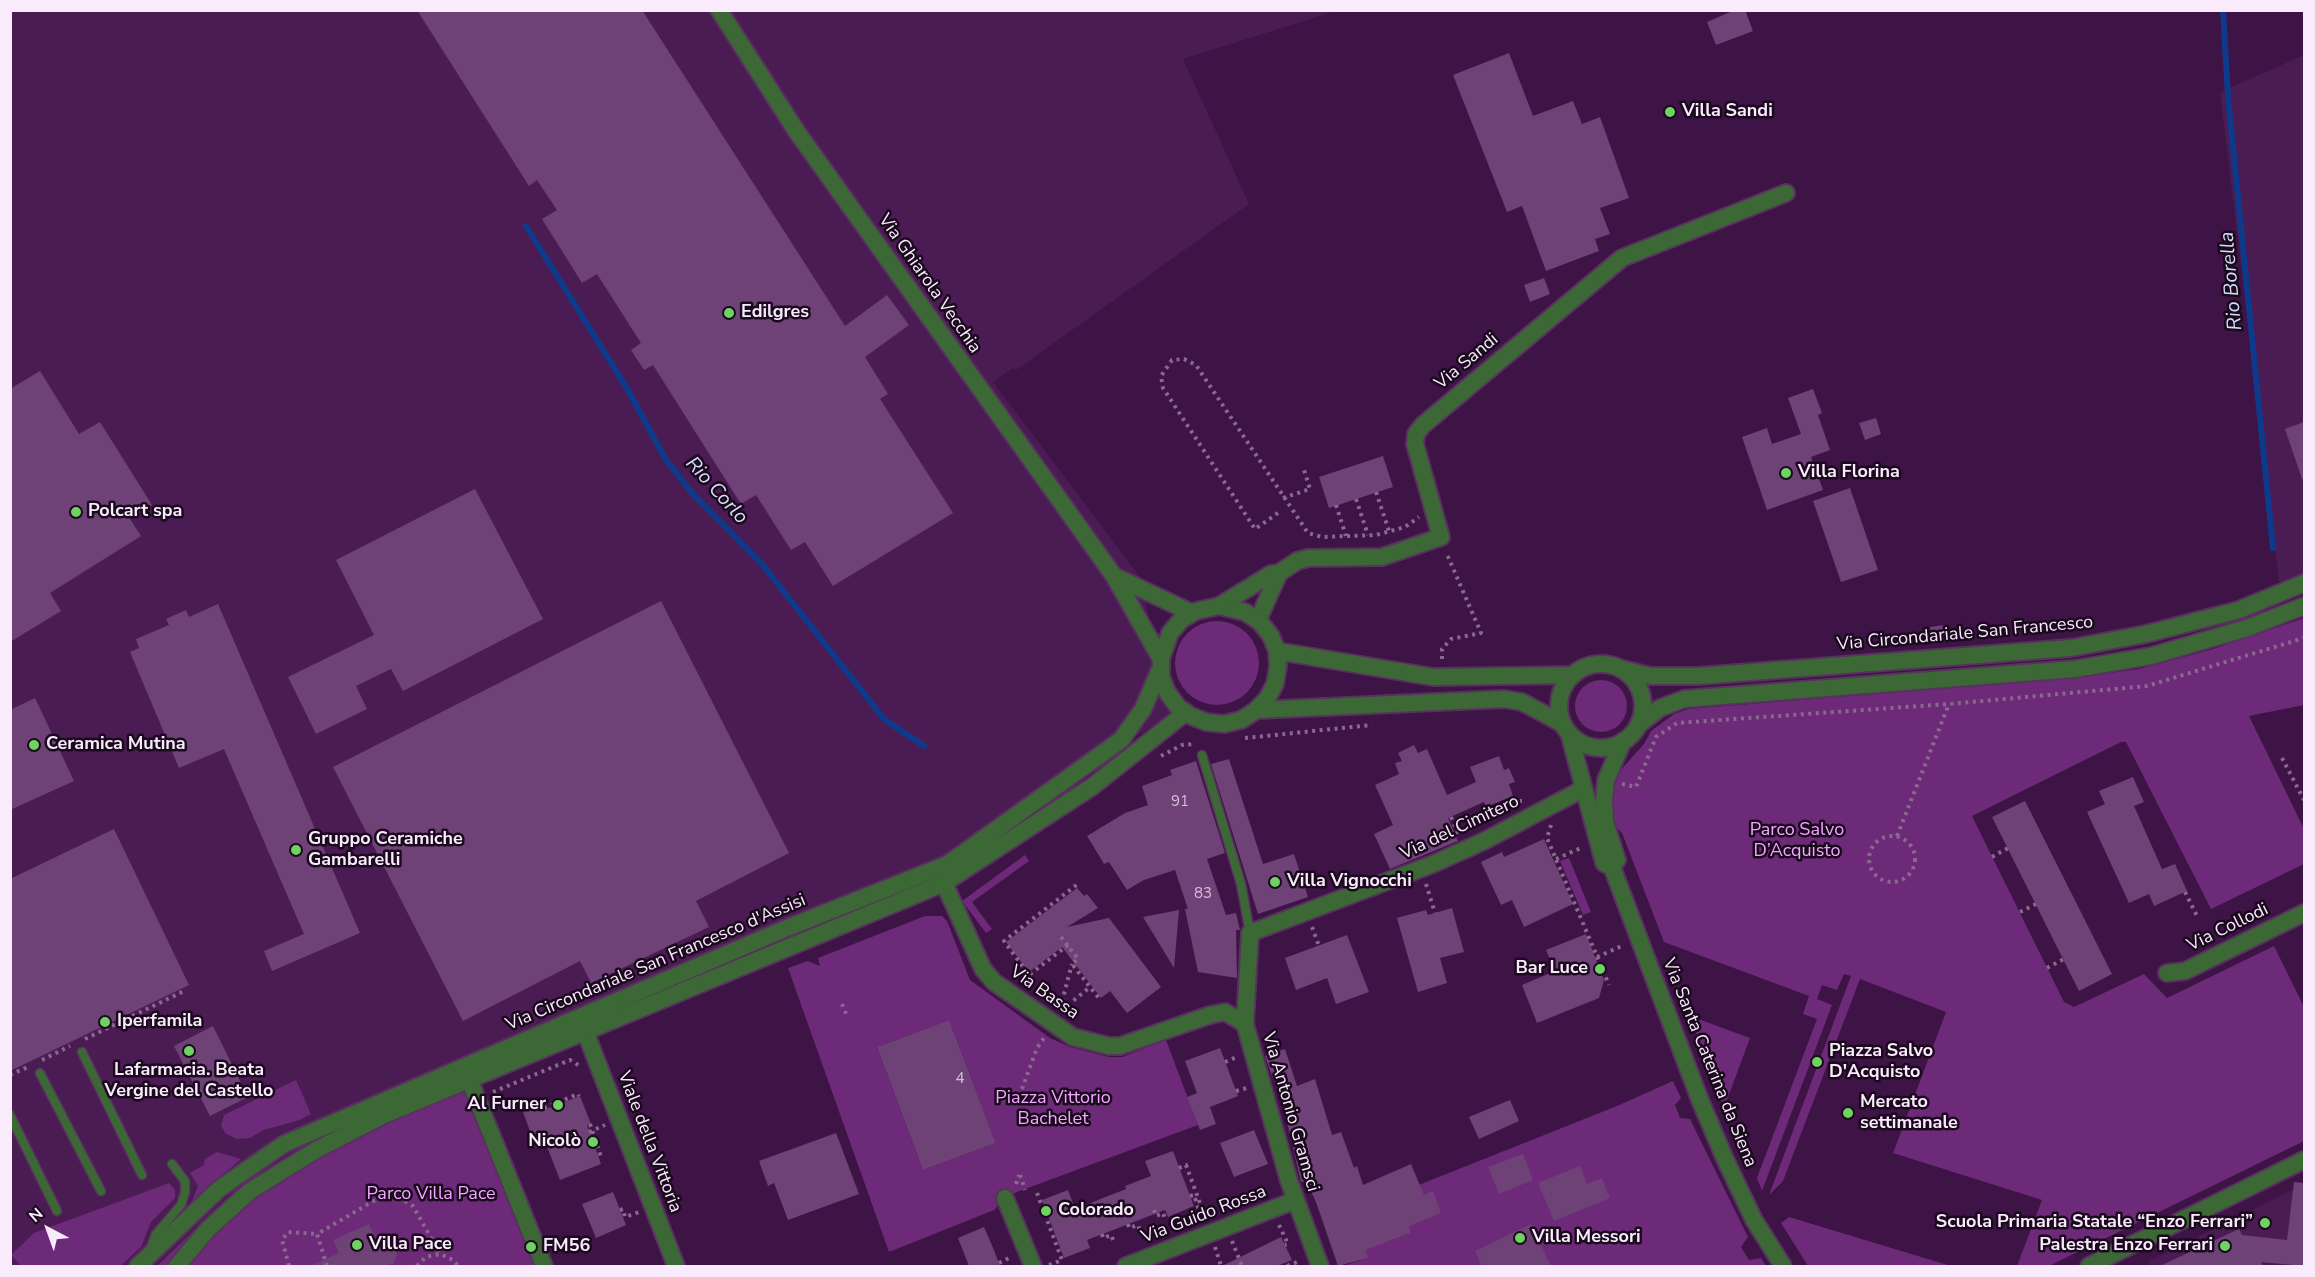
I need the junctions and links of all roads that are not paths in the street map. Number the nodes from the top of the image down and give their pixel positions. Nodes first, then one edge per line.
1 (718, 10) edge
2 (1786, 193) dead end
3 (1279, 573) junction
4 (1114, 576) junction
5 (2304, 583) edge
6 (1219, 606) junction
7 (2304, 606) edge
8 (1192, 613) junction
9 (1258, 620) junction
10 (1277, 651) junction
11 (1161, 663) junction
12 (1622, 669) junction
13 (1573, 675) junction
14 (1257, 710) junction
15 (1185, 713) junction
16 (1638, 725) junction
17 (1566, 729) junction
18 (1623, 741) junction
19 (1202, 755) dead end
20 (1583, 789) junction
21 (1612, 867) junction
22 (944, 883) junction
23 (2304, 913) edge
24 (1250, 933) junction
25 (2167, 973) dead end
26 (1245, 1024) junction
27 (585, 1031) junction
28 (82, 1052) dead end
29 (40, 1073) dead end
30 (469, 1079) junction
31 (10, 1115) edge
32 (2304, 1160) edge
33 (172, 1164) dead end
34 (142, 1175) dead end
35 (101, 1191) dead end
36 (1005, 1198) dead end
37 (1296, 1200) junction
38 (57, 1211) dead end
39 (143, 1263) edge
40 (177, 1266) edge
41 (544, 1266) edge
42 (676, 1266) edge
43 (1033, 1266) edge
44 (1126, 1266) edge
45 (1320, 1266) edge
46 (1783, 1266) edge
47 (2090, 1266) edge

1 - 4 street, Via Ghiarola Vecchia
2 - 3 street, Via Sandi
3 - 6 street
3 - 9 street
4 - 8 street, Via Ghiarola Vecchia
4 - 11 street, Via Ghiarola Vecchia
5 - 12 street, Via Circondariale San Francesco
6 - 8 street, Via Circondariale San Francesco d'Assisi
6 - 9 street, Via Circondariale San Francesco d'Assisi
7 - 16 street
8 - 11 street, Via Circondariale San Francesco d'Assisi
9 - 10 street
10 - 13 street
10 - 14 street
11 - 15 street
11 - 39 street, Via Circondariale San Francesco d'Assisi
12 - 13 street
12 - 16 street
13 - 17 street
14 - 15 street
14 - 17 street
15 - 22 street
16 - 18 street
17 - 18 street
17 - 20 street, Via Santa Caterina da Siena
18 - 21 street, Via Santa Caterina da Siena
19 - 24 lane, Via Antonio Gramsci
20 - 21 street, Via Santa Caterina da Siena
20 - 24 street, Via del Cimitero
21 - 46 street, Via Santa Caterina da Siena
22 - 26 street, Via Bassa
22 - 27 street, Via Circondariale San Francesco d'Assisi
23 - 25 street, Via Collodi
24 - 26 street, Via Antonio Gramsci
26 - 37 street, Via Antonio Gramsci
27 - 30 street, Via Circondariale San Francesco d'Assisi
27 - 42 street, Viale della Vittoria
28 - 34 lane
29 - 35 lane
30 - 40 street, Via Circondariale San Francesco d'Assisi
30 - 41 street
31 - 38 lane
32 - 47 street
33 - 39 lane
36 - 43 street
37 - 44 street, Via Guido Rossa
37 - 45 street, Via Antonio Gramsci

